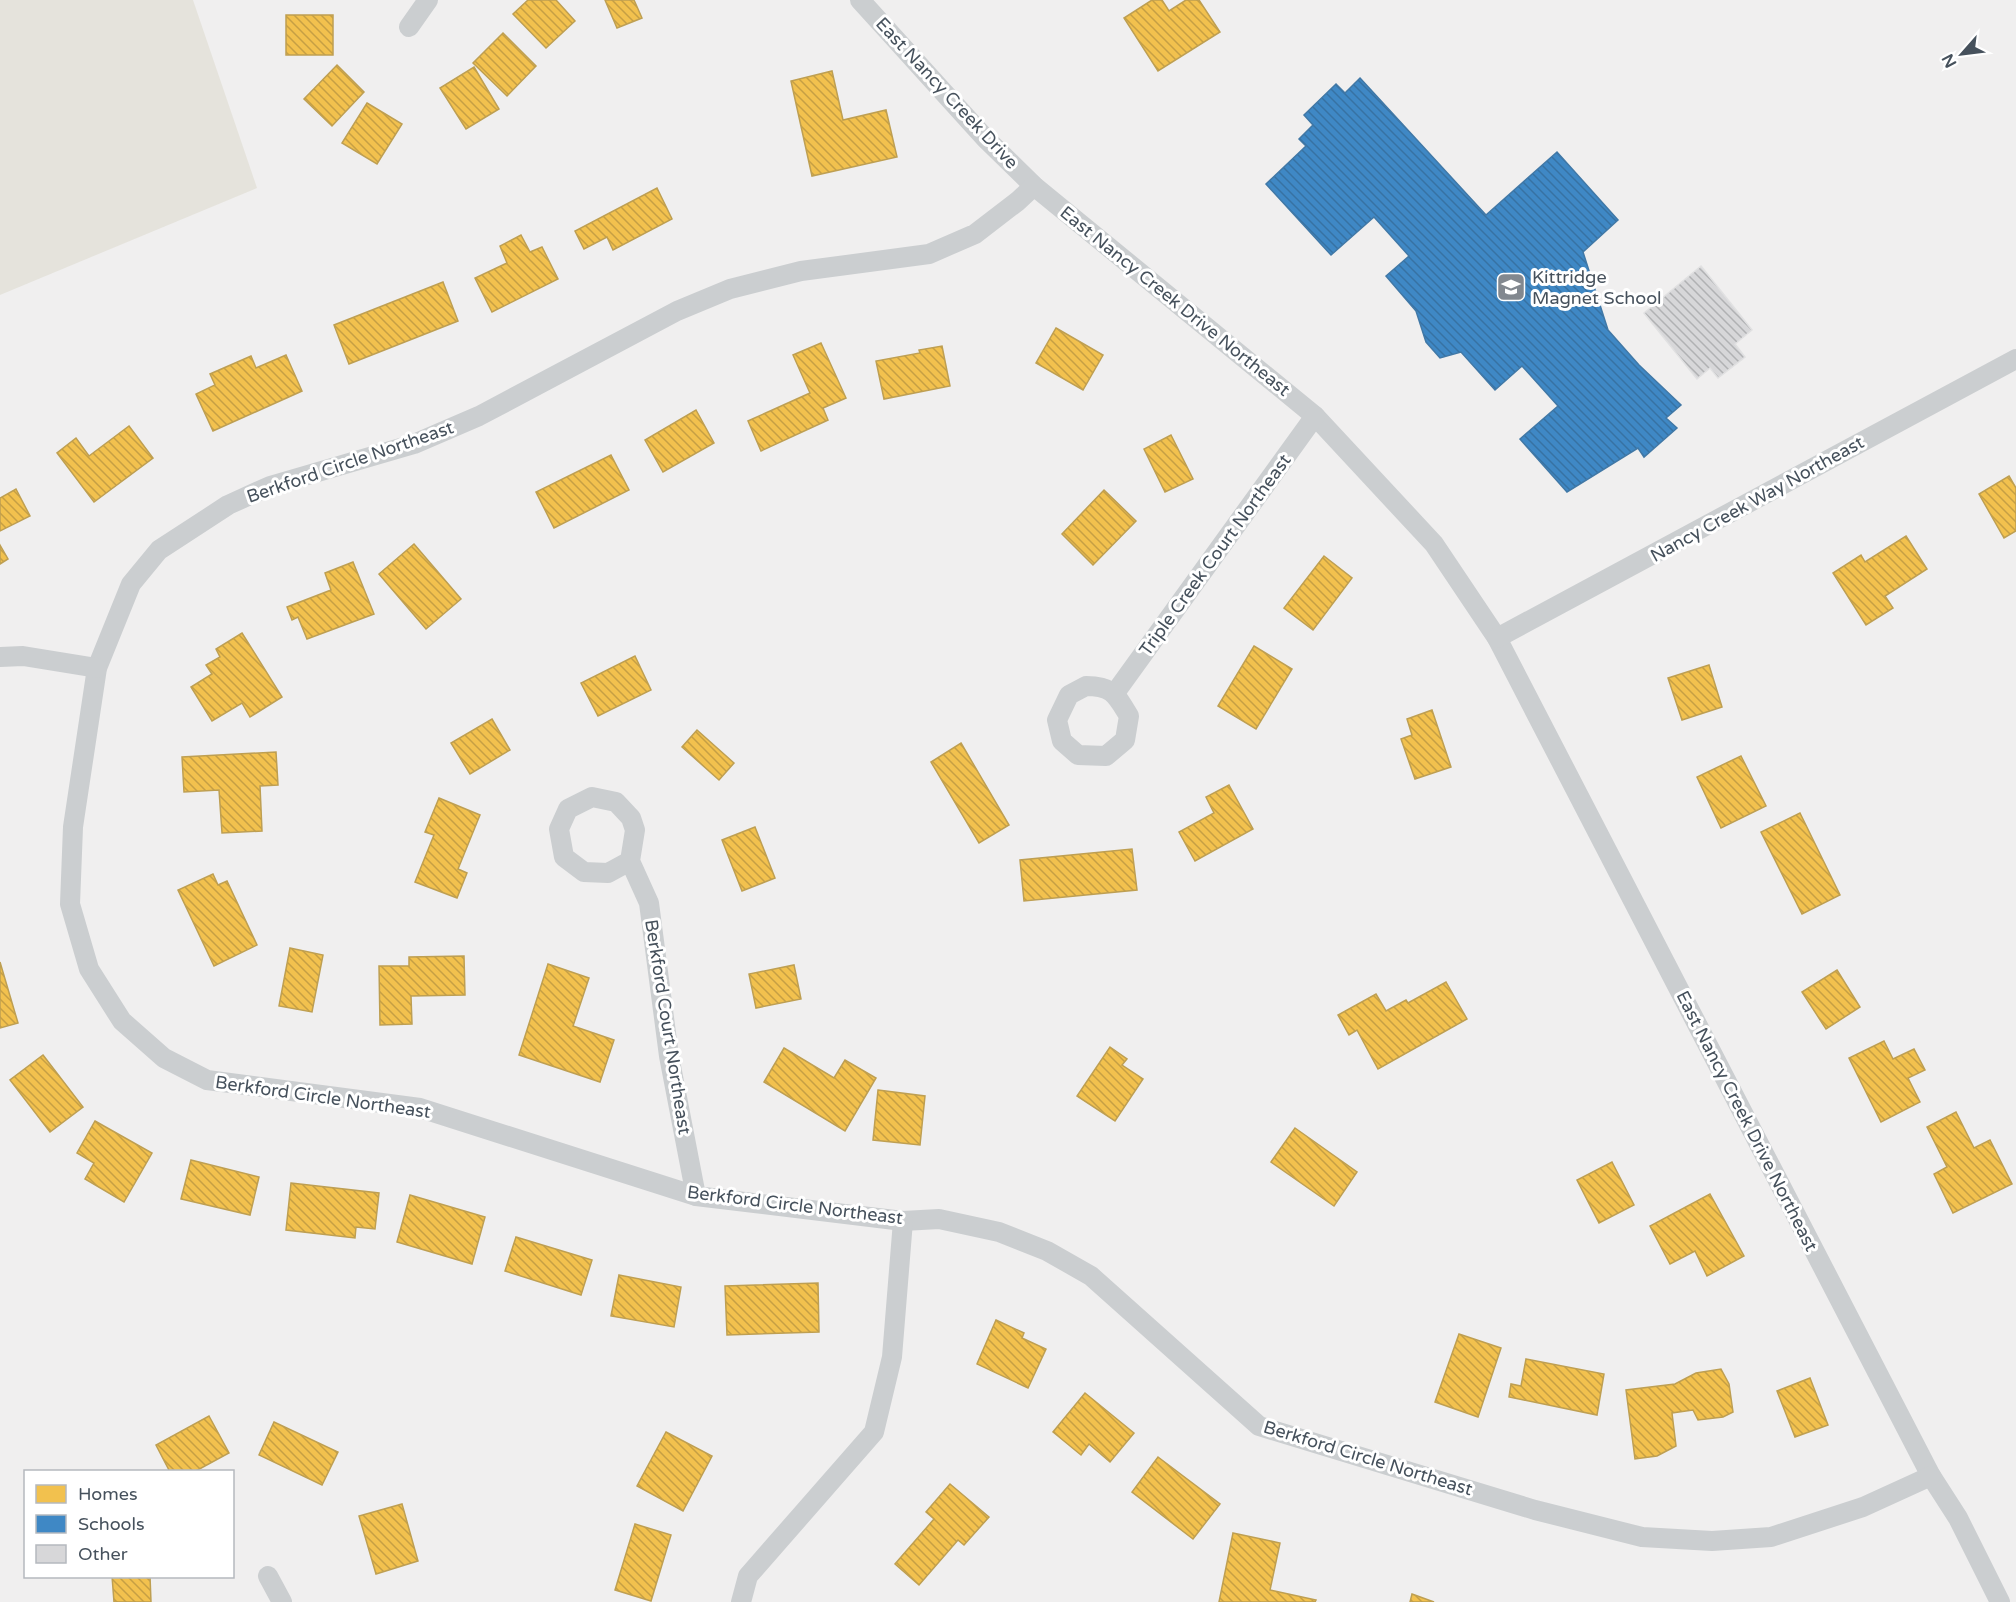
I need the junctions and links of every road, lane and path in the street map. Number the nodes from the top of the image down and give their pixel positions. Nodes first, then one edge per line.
1 (428, 0) edge
2 (860, 0) edge
3 (409, 27) dead end
4 (1034, 186) junction
5 (2016, 359) edge
6 (1315, 416) junction
7 (1497, 638) junction
8 (0, 657) edge
9 (97, 668) junction
10 (1116, 693) dead end
11 (630, 861) dead end
12 (696, 1196) junction
13 (903, 1221) junction
14 (1931, 1476) junction
15 (268, 1576) dead end
16 (282, 1602) edge
17 (741, 1602) edge
18 (2000, 1602) edge

1 - 3 street
2 - 4 street, East Nancy Creek Drive
4 - 6 street, East Nancy Creek Drive Northeast
4 - 9 street, Berkford Circle Northeast
5 - 7 street, Nancy Creek Way Northeast
6 - 7 street
6 - 10 street, Triple Creek Court Northeast
7 - 14 street, East Nancy Creek Drive Northeast
8 - 9 street
9 - 12 street, Berkford Circle Northeast
11 - 12 street, Berkford Court Northeast
12 - 13 street, Berkford Circle Northeast
13 - 14 street, Berkford Circle Northeast
13 - 17 street
14 - 18 street, East Nancy Creek Drive Northeast
15 - 16 street

